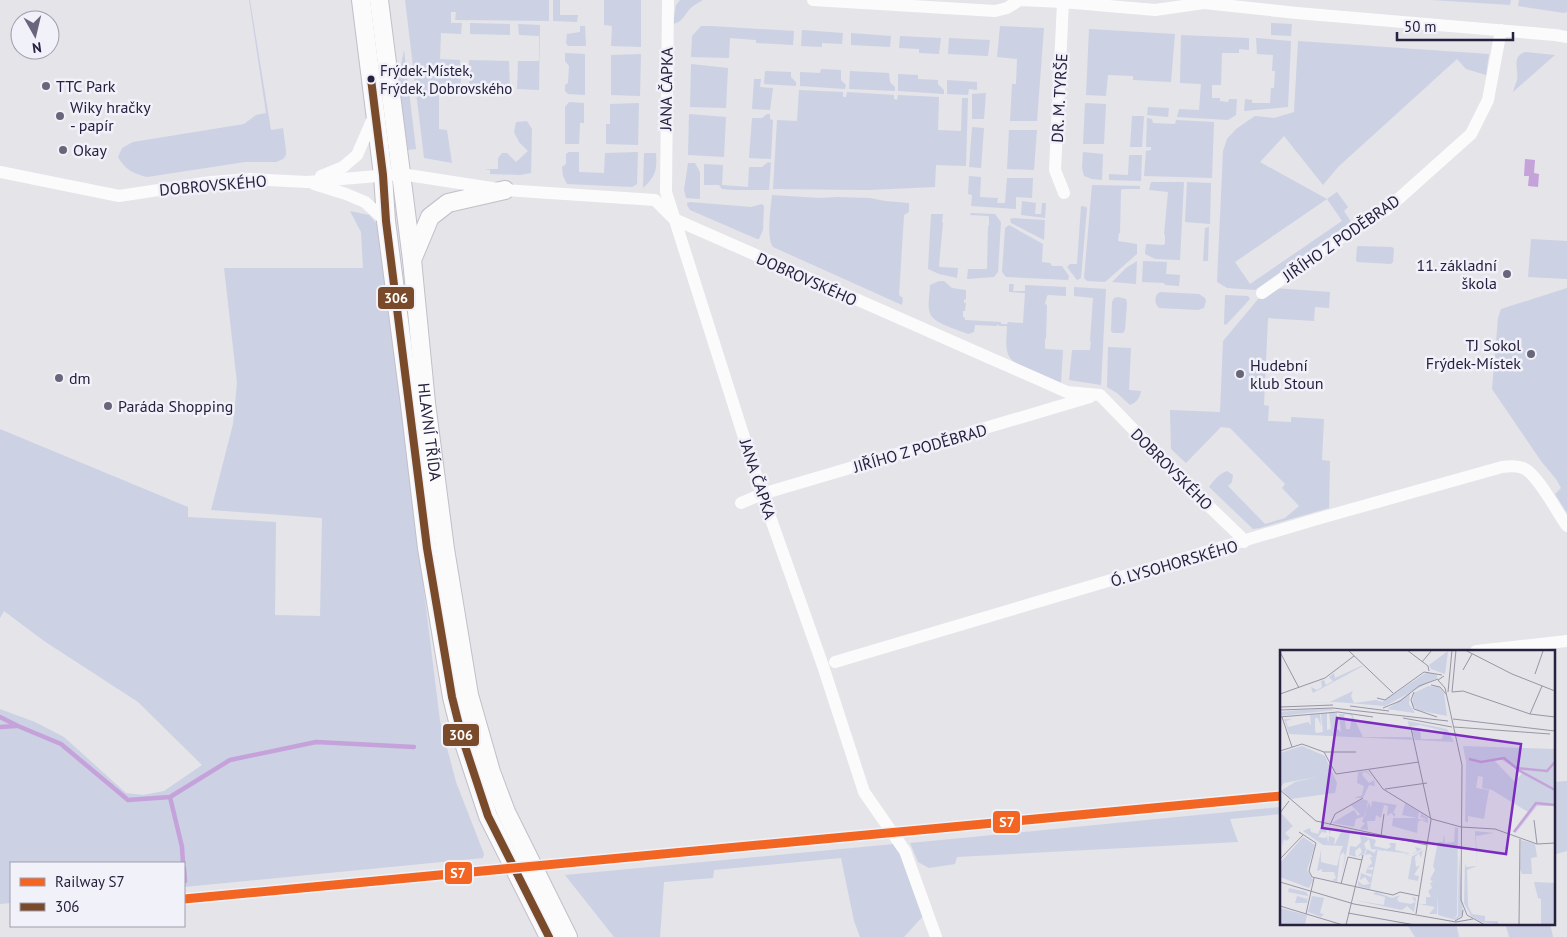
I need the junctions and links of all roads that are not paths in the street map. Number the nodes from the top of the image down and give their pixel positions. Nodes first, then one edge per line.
1 (362, 0) edge
2 (380, 0) edge
3 (668, 0) edge
4 (813, 0) edge
5 (1020, 0) edge
6 (1064, 2) junction
7 (1501, 30) junction
8 (1567, 37) edge
9 (375, 114) junction
10 (0, 172) edge
11 (401, 174) junction
12 (383, 175) junction
13 (307, 182) junction
14 (505, 190) junction
15 (1064, 193) dead end
16 (386, 221) junction
17 (679, 222) junction
18 (412, 260) junction
19 (1262, 294) dead end
20 (1100, 395) junction
21 (762, 494) junction
22 (741, 503) dead end
23 (1567, 526) edge
24 (1244, 542) junction
25 (1567, 641) edge
26 (1485, 650) edge
27 (835, 662) dead end
28 (530, 879) junction
29 (549, 937) edge
30 (568, 937) edge
31 (936, 937) edge

1 - 9 main road, HLAVNÍ TŘÍDA
2 - 11 main road, HLAVNÍ TŘÍDA
3 - 17 street, JANA ČAPKA
4 - 5 street
5 - 6 street
6 - 7 street
6 - 15 street, DR. M. TYRŠE
7 - 8 street
7 - 19 street, JIŘÍHO Z PODĚBRAD
9 - 12 main road, HLAVNÍ TŘÍDA
9 - 13 street
10 - 13 street, DOBROVSKÉHO
11 - 12 street, DOBROVSKÉHO
11 - 14 street, DOBROVSKÉHO
11 - 18 main road, HLAVNÍ TŘÍDA
12 - 13 street, DOBROVSKÉHO
12 - 16 main road, HLAVNÍ TŘÍDA
13 - 16 street, DOBROVSKÉHO
14 - 17 street, DOBROVSKÉHO
14 - 18 main road
16 - 28 main road, HLAVNÍ TŘÍDA
17 - 20 street, DOBROVSKÉHO
17 - 21 street, JANA ČAPKA
18 - 28 main road, HLAVNÍ TŘÍDA
20 - 21 street, JIŘÍHO Z PODĚBRAD
20 - 24 street, DOBROVSKÉHO
21 - 22 street, JIŘÍHO Z PODĚBRAD
21 - 31 street, JANA ČAPKA
23 - 24 street, Ó. LYSOHORSKÉHO
24 - 27 street, Ó. LYSOHORSKÉHO
25 - 26 street
28 - 29 main road
28 - 30 main road

